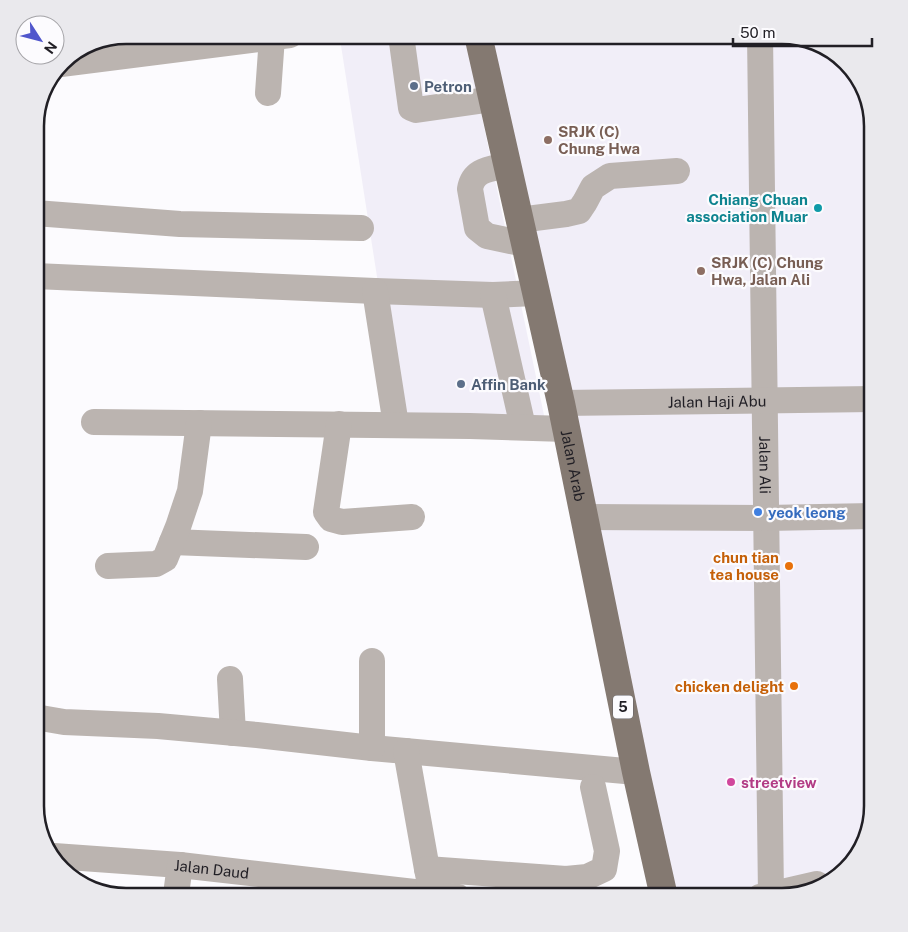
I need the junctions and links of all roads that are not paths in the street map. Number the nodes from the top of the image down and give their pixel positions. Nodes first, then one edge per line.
1 (218, 44) edge
2 (279, 44) edge
3 (402, 44) edge
4 (480, 44) edge
5 (760, 44) edge
6 (74, 62) edge
7 (268, 93) dead end
8 (493, 99) junction
9 (507, 165) junction
10 (677, 171) dead end
11 (44, 214) edge
12 (361, 228) dead end
13 (522, 232) junction
14 (44, 276) edge
15 (375, 291) junction
16 (536, 293) junction
17 (493, 295) junction
18 (864, 399) edge
19 (765, 400) junction
20 (563, 416) junction
21 (94, 422) dead end
22 (199, 423) junction
23 (339, 424) junction
24 (396, 425) junction
25 (522, 428) junction
26 (864, 516) edge
27 (412, 517) dead end
28 (584, 517) junction
29 (766, 518) junction
30 (172, 542) junction
31 (306, 547) dead end
32 (108, 566) dead end
33 (372, 661) dead end
34 (230, 679) dead end
35 (44, 719) edge
36 (233, 733) junction
37 (372, 748) junction
38 (406, 751) junction
39 (636, 772) junction
40 (593, 787) dead end
41 (62, 857) edge
42 (180, 865) junction
43 (427, 869) junction
44 (177, 888) edge
45 (380, 888) edge
46 (431, 888) edge
47 (662, 888) edge
48 (766, 888) edge

1 - 6 street
2 - 7 street
3 - 8 street
4 - 8 main road, Jalan Arab / 5
5 - 19 street, Jalan Ali
8 - 9 main road, Jalan Arab / 5
9 - 13 main road, Jalan Arab / 5
9 - 13 street
10 - 13 street
11 - 12 street
13 - 16 main road, Jalan Arab / 5
14 - 15 street
15 - 17 street
15 - 24 street
16 - 17 street
16 - 20 main road, Jalan Arab / 5
17 - 25 street
18 - 19 street, Jalan Haji Abu
19 - 20 street, Jalan Haji Abu
19 - 29 street, Jalan Ali
20 - 25 street, Jalan Haji Abu
20 - 28 main road, Jalan Arab / 5
21 - 22 street, Jalan Haji Abu
22 - 23 street, Jalan Haji Abu
22 - 30 street
23 - 24 street, Jalan Haji Abu
23 - 27 street
24 - 25 street, Jalan Haji Abu
26 - 29 street
28 - 29 street
28 - 39 main road, Jalan Arab / 5
29 - 48 street, Jalan Ali
30 - 31 street
30 - 32 street
33 - 37 street
34 - 36 street
35 - 36 street
36 - 37 street
37 - 38 street
38 - 39 street
38 - 43 street
39 - 47 main road, Jalan Arab / 5
40 - 43 street
41 - 42 street, Jalan Daud
42 - 44 street
42 - 45 street, Jalan Daud
43 - 46 street

